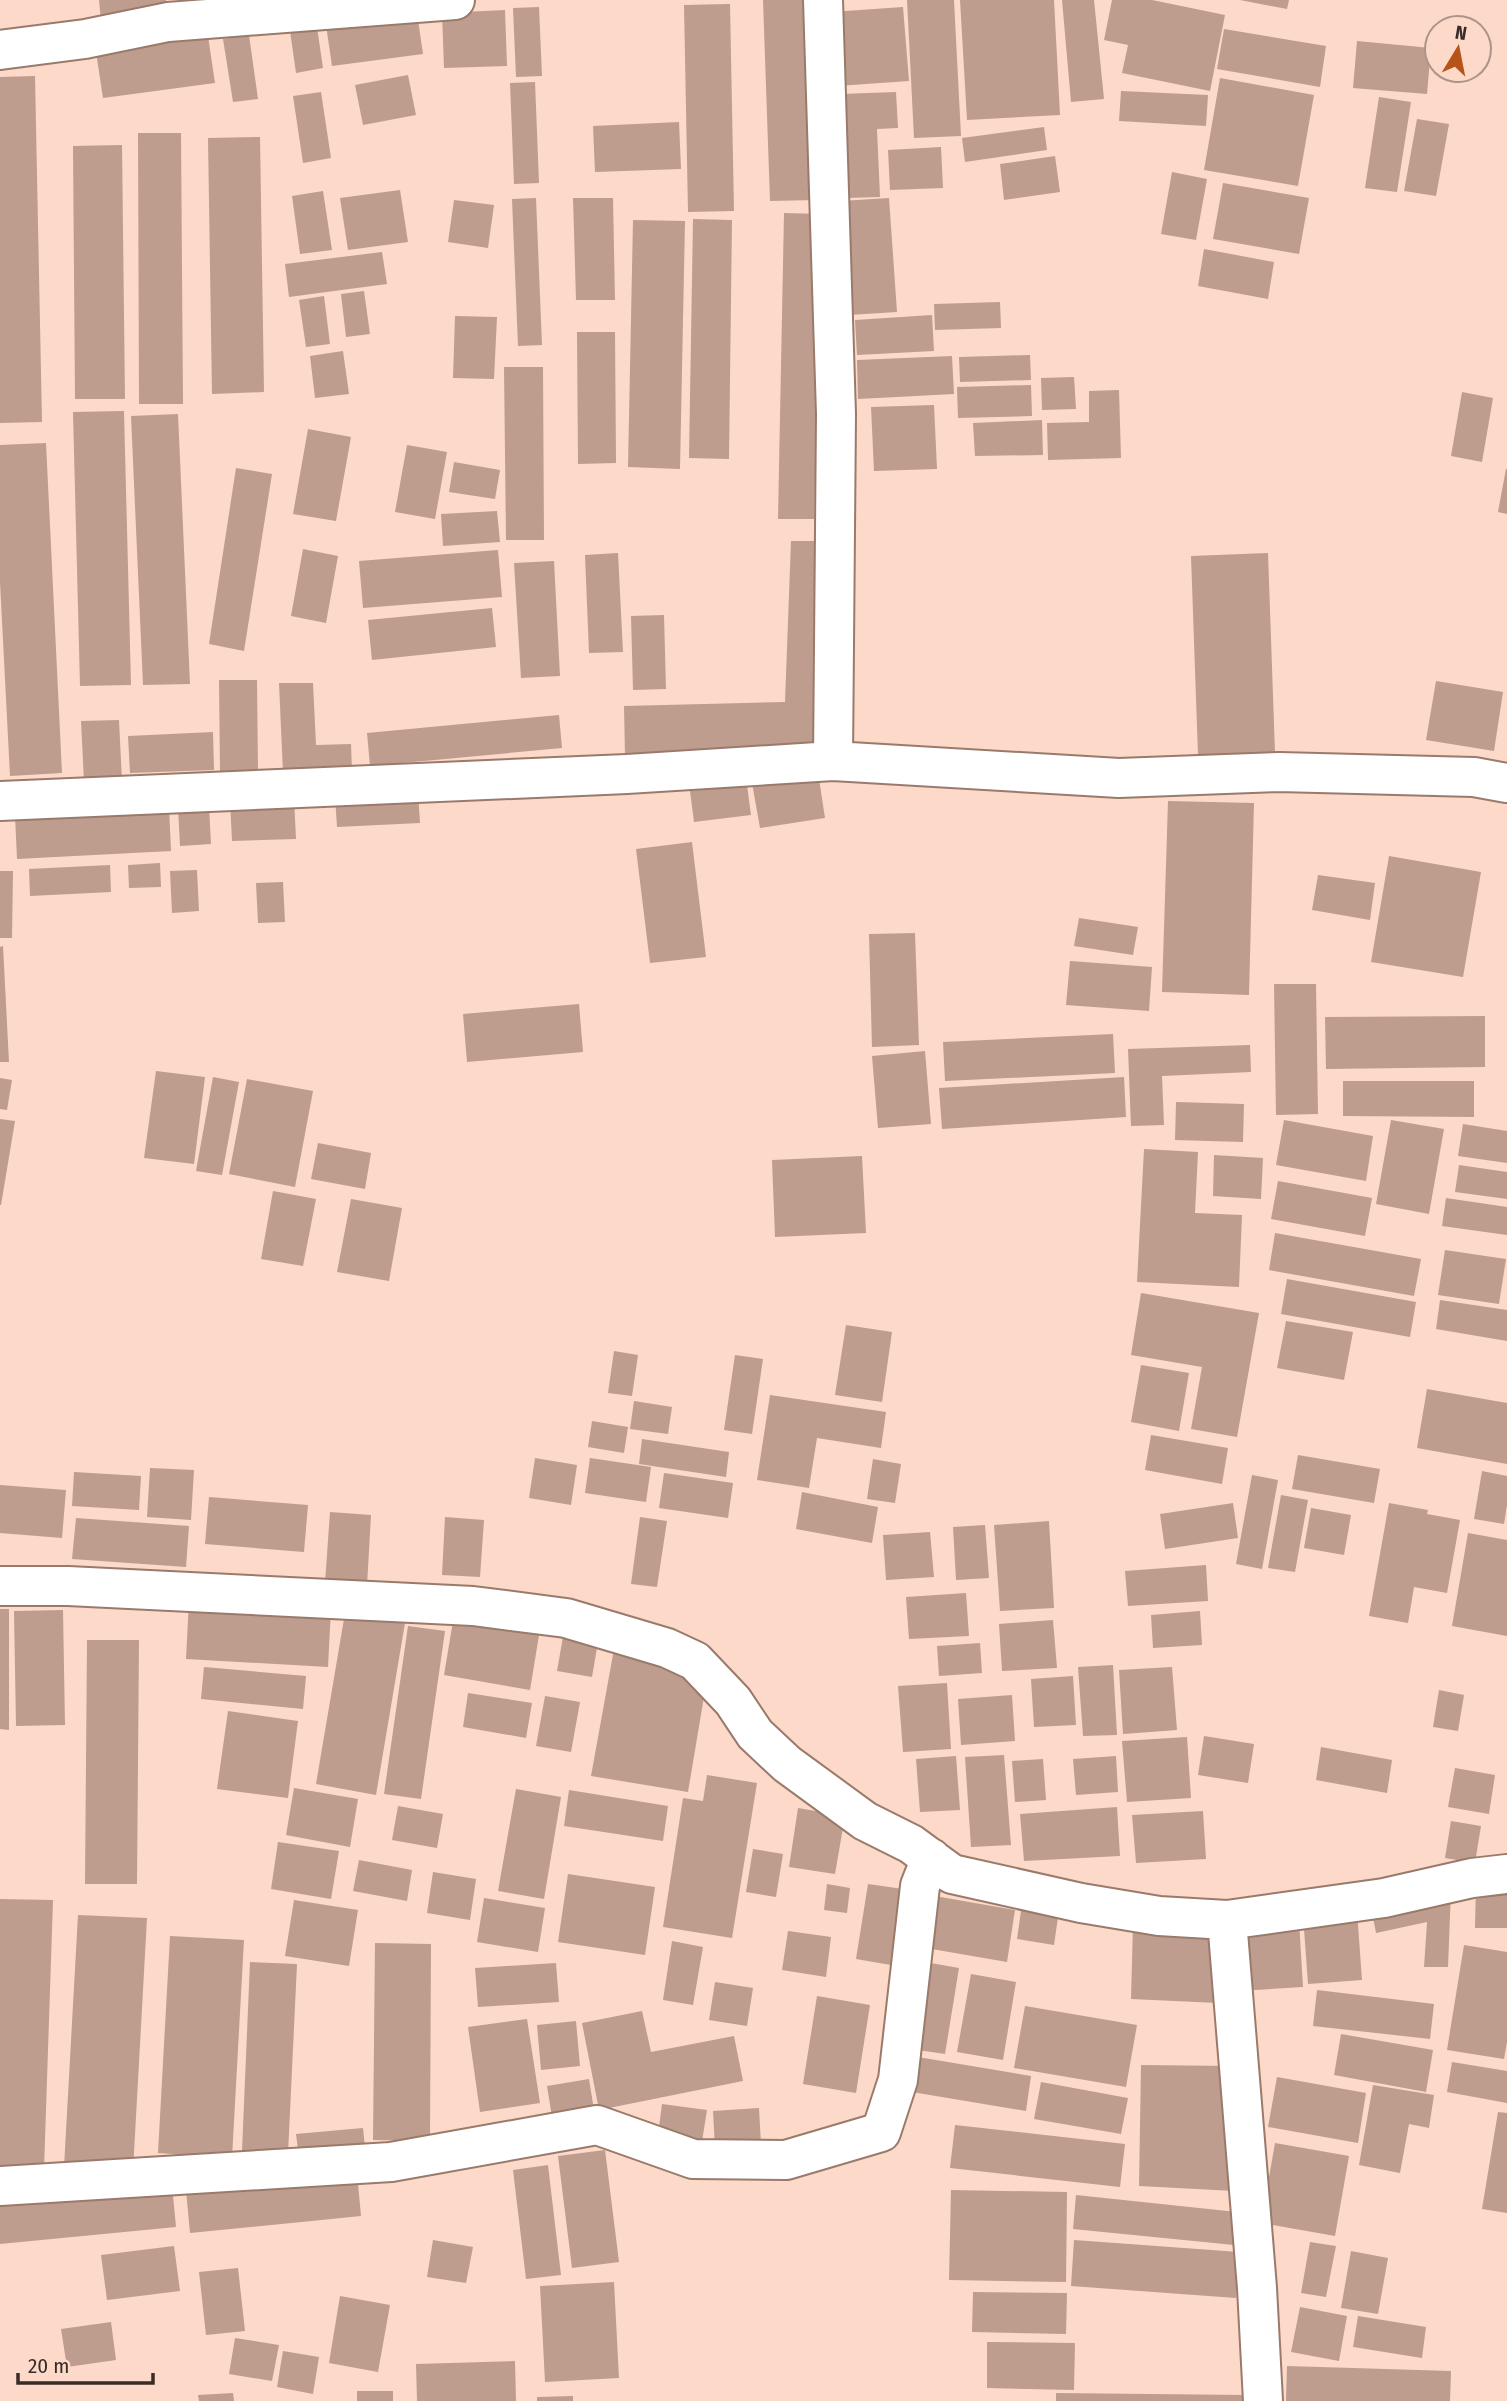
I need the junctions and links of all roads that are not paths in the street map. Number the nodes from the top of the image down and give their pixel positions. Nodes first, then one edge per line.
1 (455, 0) edge
2 (823, 0) edge
3 (0, 50) edge
4 (833, 761) junction
5 (1507, 783) edge
6 (0, 801) edge
7 (0, 1586) edge
8 (931, 1858) junction
9 (1507, 1874) edge
10 (1227, 1920) junction
11 (0, 2186) edge
12 (1263, 2401) edge

1 - 3 street
2 - 4 street
4 - 5 street
4 - 6 street
7 - 8 street
8 - 10 street
8 - 11 street
9 - 10 street
10 - 12 street

